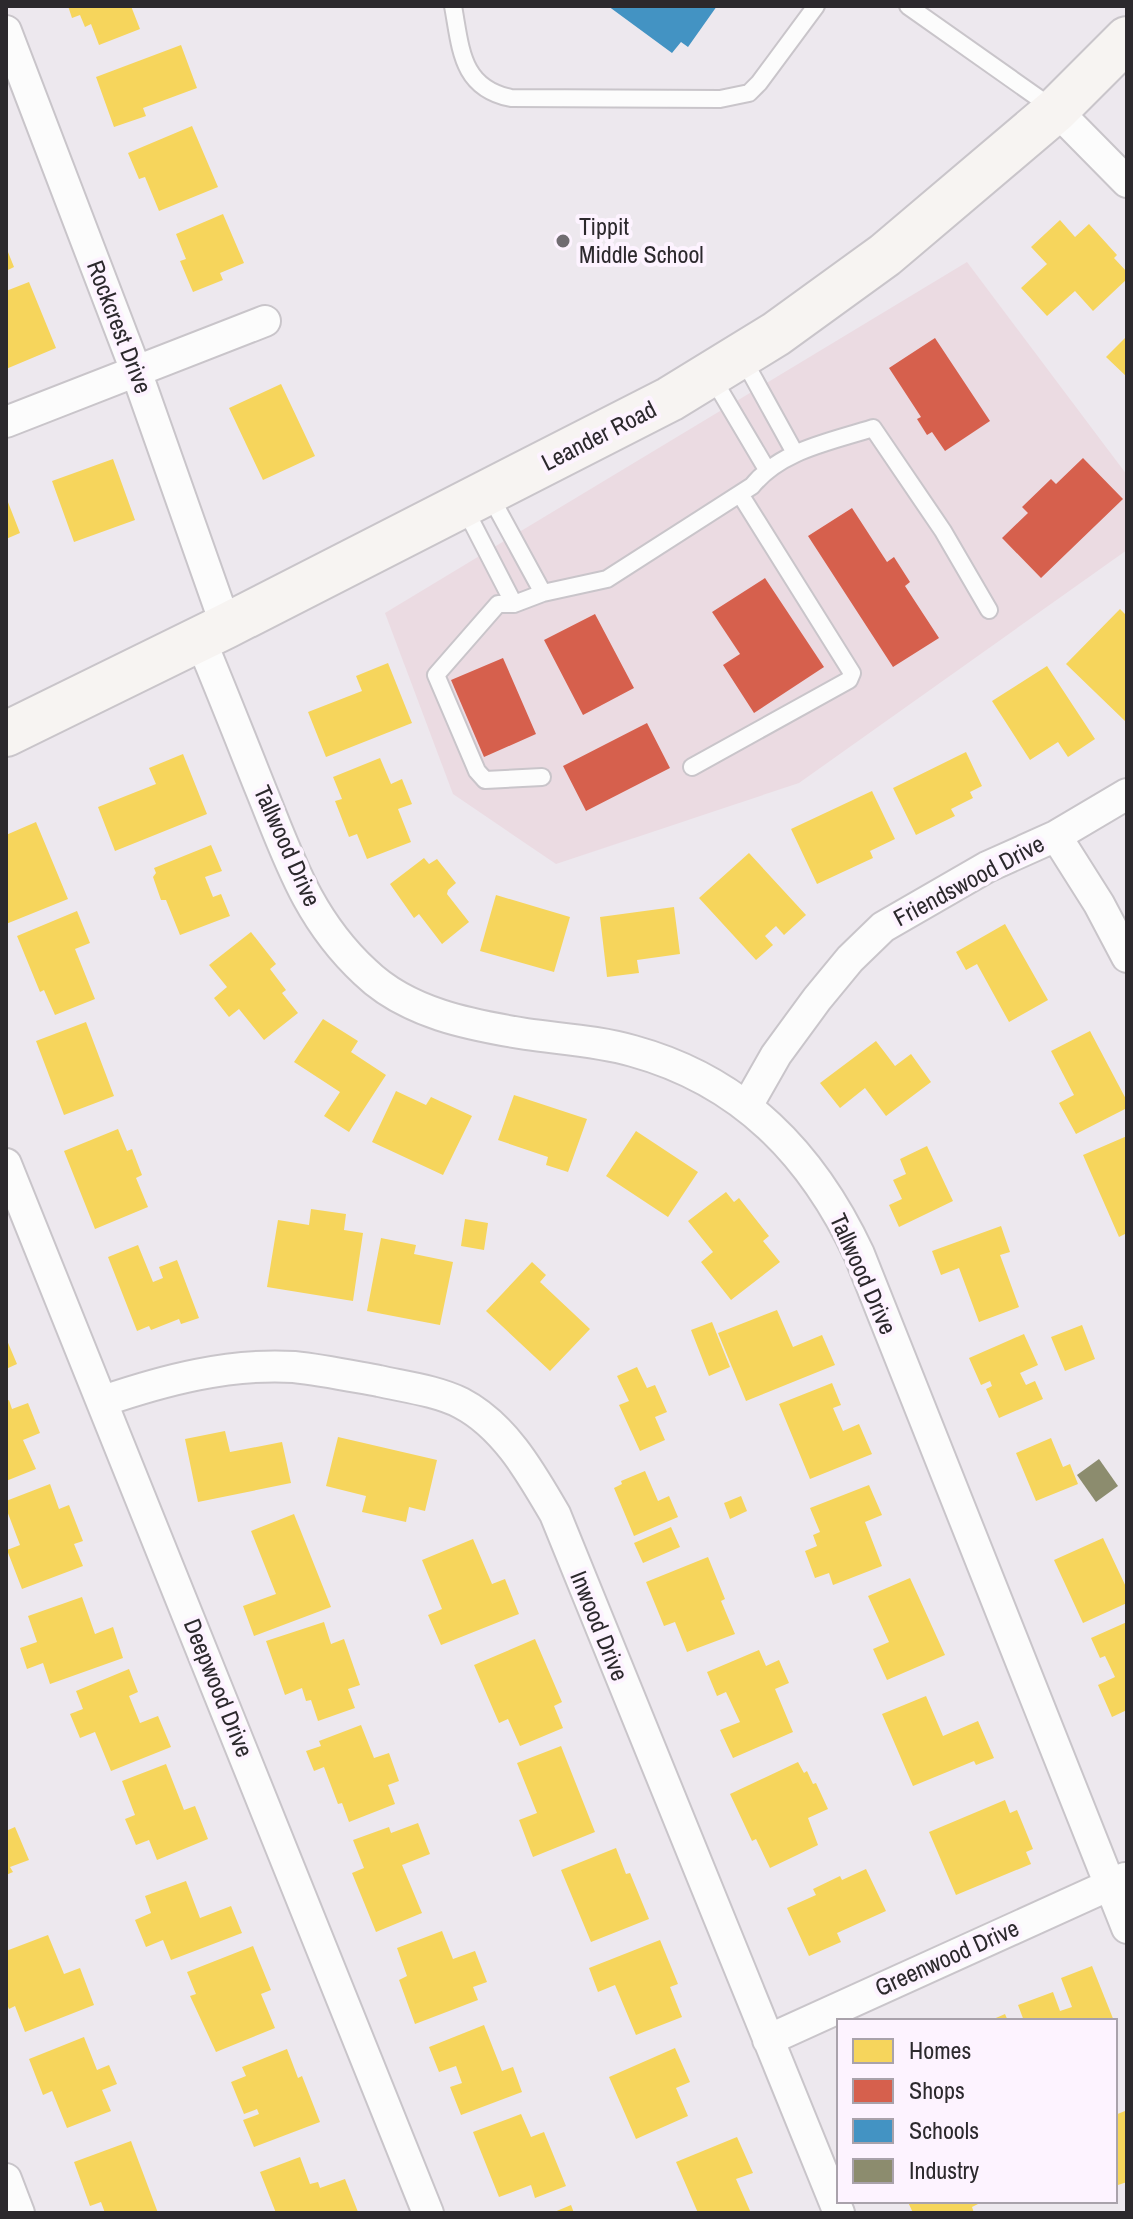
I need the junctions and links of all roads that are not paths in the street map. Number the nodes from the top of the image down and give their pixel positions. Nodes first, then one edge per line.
1 (453, 6) edge
2 (816, 6) edge
3 (908, 6) edge
4 (6, 31) edge
5 (1127, 39) edge
6 (1056, 110) junction
7 (1127, 182) edge
8 (265, 321) dead end
9 (726, 365) junction
10 (136, 371) junction
11 (6, 422) edge
12 (795, 453) junction
13 (766, 468) junction
14 (740, 494) junction
15 (476, 499) junction
16 (543, 593) junction
17 (514, 604) junction
18 (989, 610) dead end
19 (213, 632) junction
20 (6, 734) edge
21 (692, 767) dead end
22 (542, 777) dead end
23 (1127, 794) edge
24 (1056, 836) junction
25 (1127, 957) edge
26 (747, 1106) junction
27 (6, 1164) edge
28 (103, 1401) junction
29 (1118, 1882) edge
30 (1127, 1928) edge
31 (768, 2040) junction
32 (6, 2179) edge
33 (19, 2213) edge
34 (428, 2213) edge
35 (839, 2213) edge

1 - 2 lane
3 - 6 lane
4 - 10 street, Rockcrest Drive
5 - 6 main road, Leander Road
6 - 7 street
6 - 9 main road, Leander Road
8 - 10 street
9 - 12 lane
9 - 13 lane
9 - 15 main road, Leander Road
10 - 11 street
10 - 19 street, Rockcrest Drive
12 - 13 lane
12 - 18 lane
13 - 14 lane
14 - 16 lane
14 - 21 lane
15 - 16 lane
15 - 17 lane
15 - 19 main road, Leander Road
16 - 17 lane
17 - 22 lane
19 - 20 main road, Leander Road
19 - 26 street, Tallwood Drive
23 - 24 street, Friendswood Drive
24 - 25 street
24 - 26 street, Friendswood Drive
26 - 29 street, Tallwood Drive
27 - 28 street, Deepwood Drive
28 - 31 street, Inwood Drive
28 - 34 street, Deepwood Drive
29 - 30 street, Tallwood Drive
29 - 31 street, Greenwood Drive
31 - 35 street, Inwood Drive
32 - 33 street

